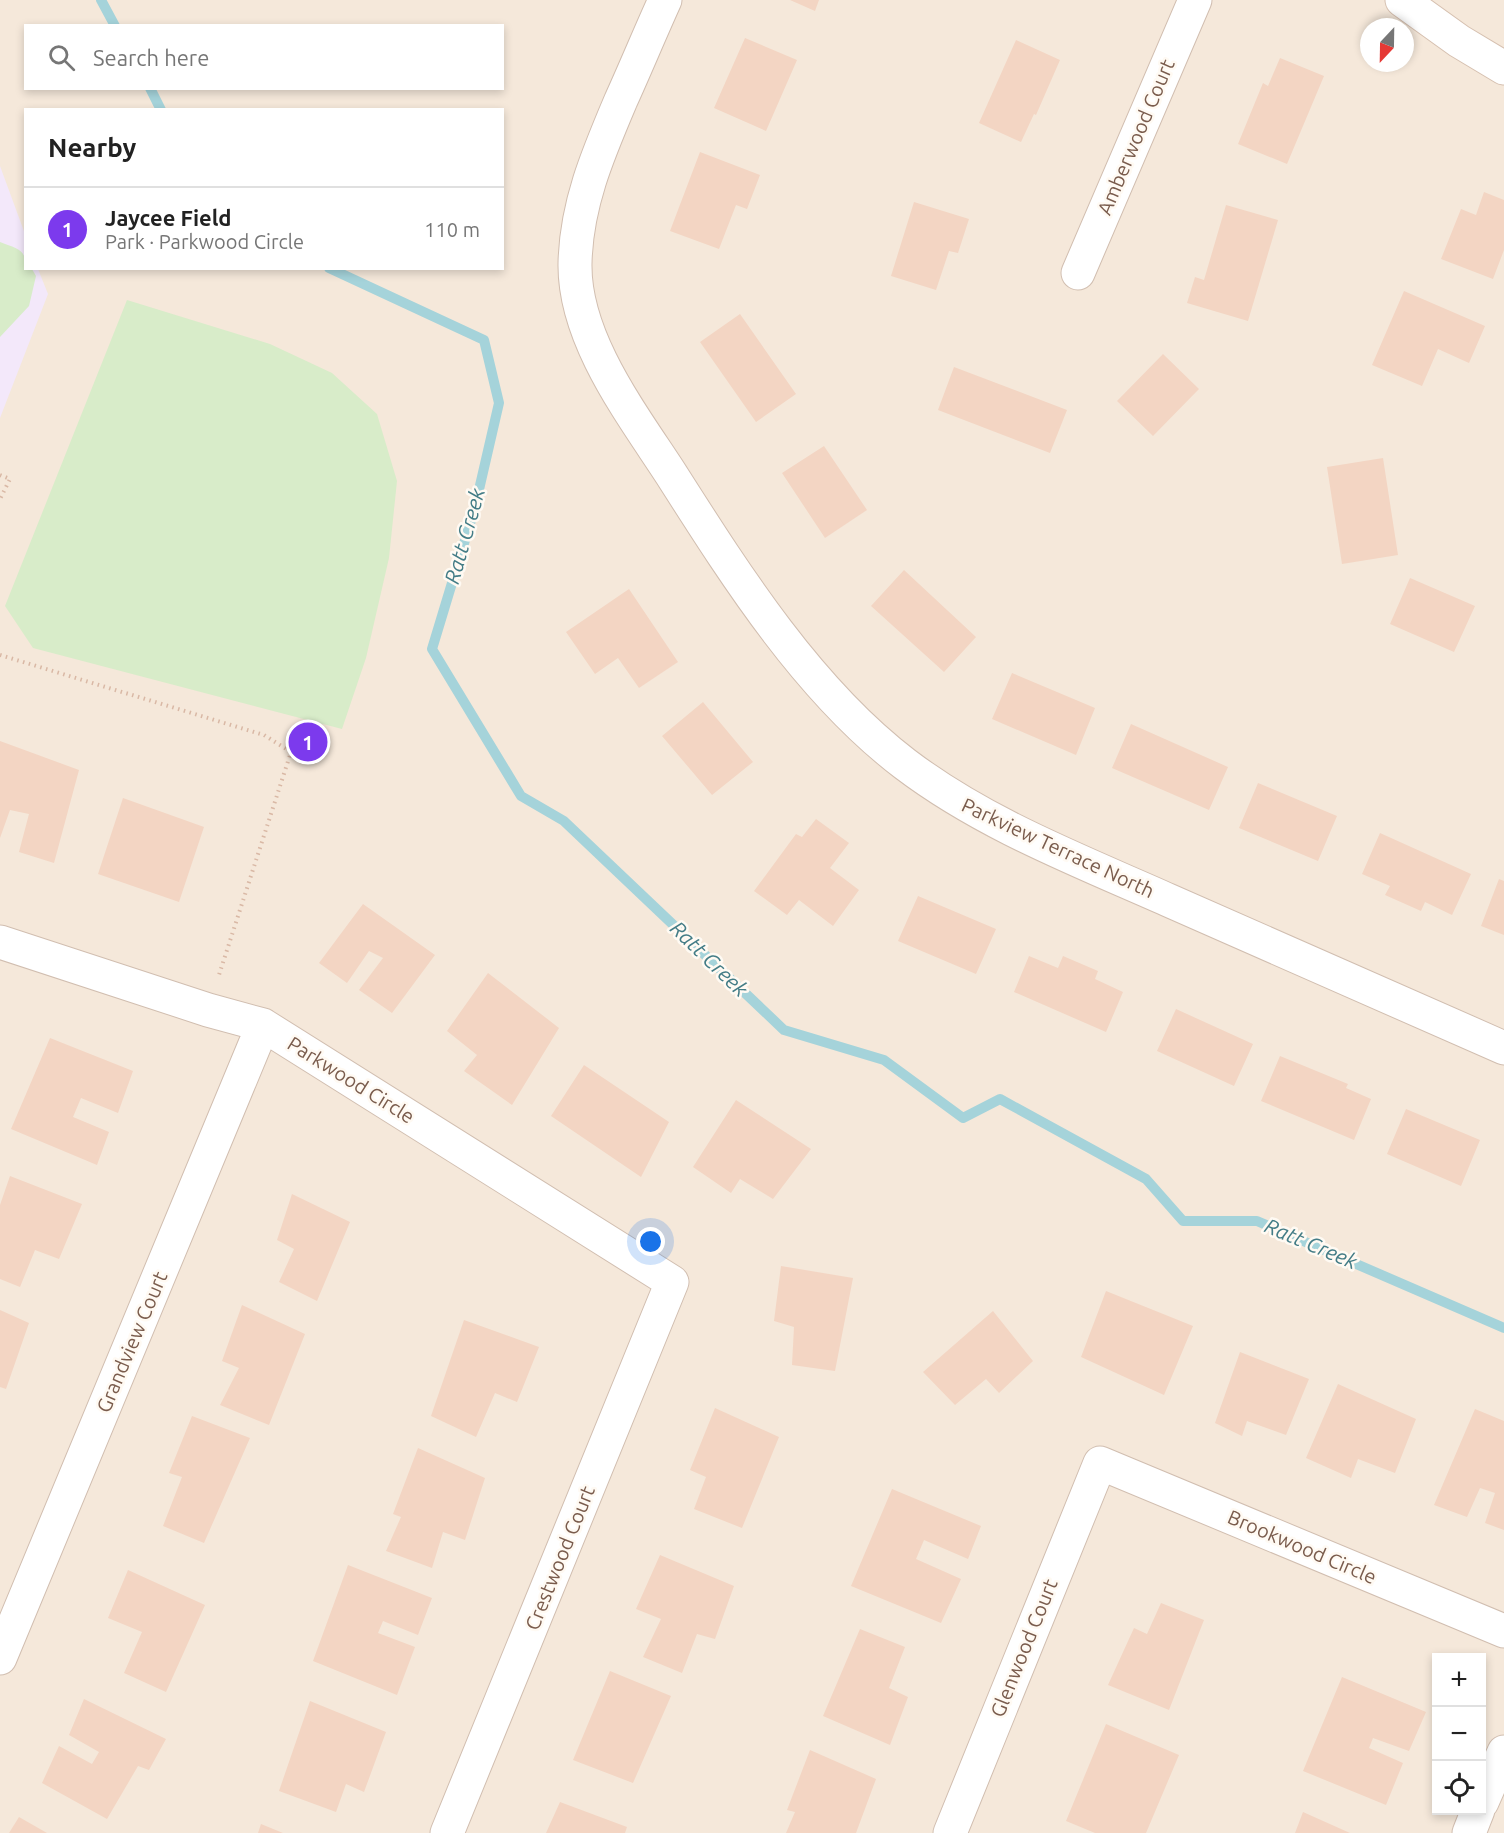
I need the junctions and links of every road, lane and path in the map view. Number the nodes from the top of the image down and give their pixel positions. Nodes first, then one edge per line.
1 (665, 0) edge
2 (1195, 0) edge
3 (1402, 0) edge
4 (1504, 68) edge
5 (1078, 273) dead end
6 (0, 475) edge
7 (0, 499) edge
8 (0, 655) edge
9 (0, 942) edge
10 (208, 1010) junction
11 (263, 1025) junction
12 (1504, 1048) edge
13 (672, 1282) joint
14 (1100, 1463) joint
15 (1504, 1631) edge
16 (0, 1658) edge
17 (1504, 1752) edge
18 (1486, 1793) edge
19 (1476, 1815) edge
20 (447, 1833) edge
21 (950, 1833) edge
22 (1469, 1833) edge

1 - 12 street, Parkview Terrace North
2 - 5 street, Amberwood Court
3 - 4 street
6 - 7 path
8 - 10 path
9 - 10 street, Parkwood Circle
10 - 11 street, Parkwood Circle
11 - 13 street, Parkwood Circle
11 - 16 street, Grandview Court
13 - 20 street, Crestwood Court
14 - 15 street, Brookwood Circle
14 - 21 street, Glenwood Court
17 - 18 street
19 - 22 street

